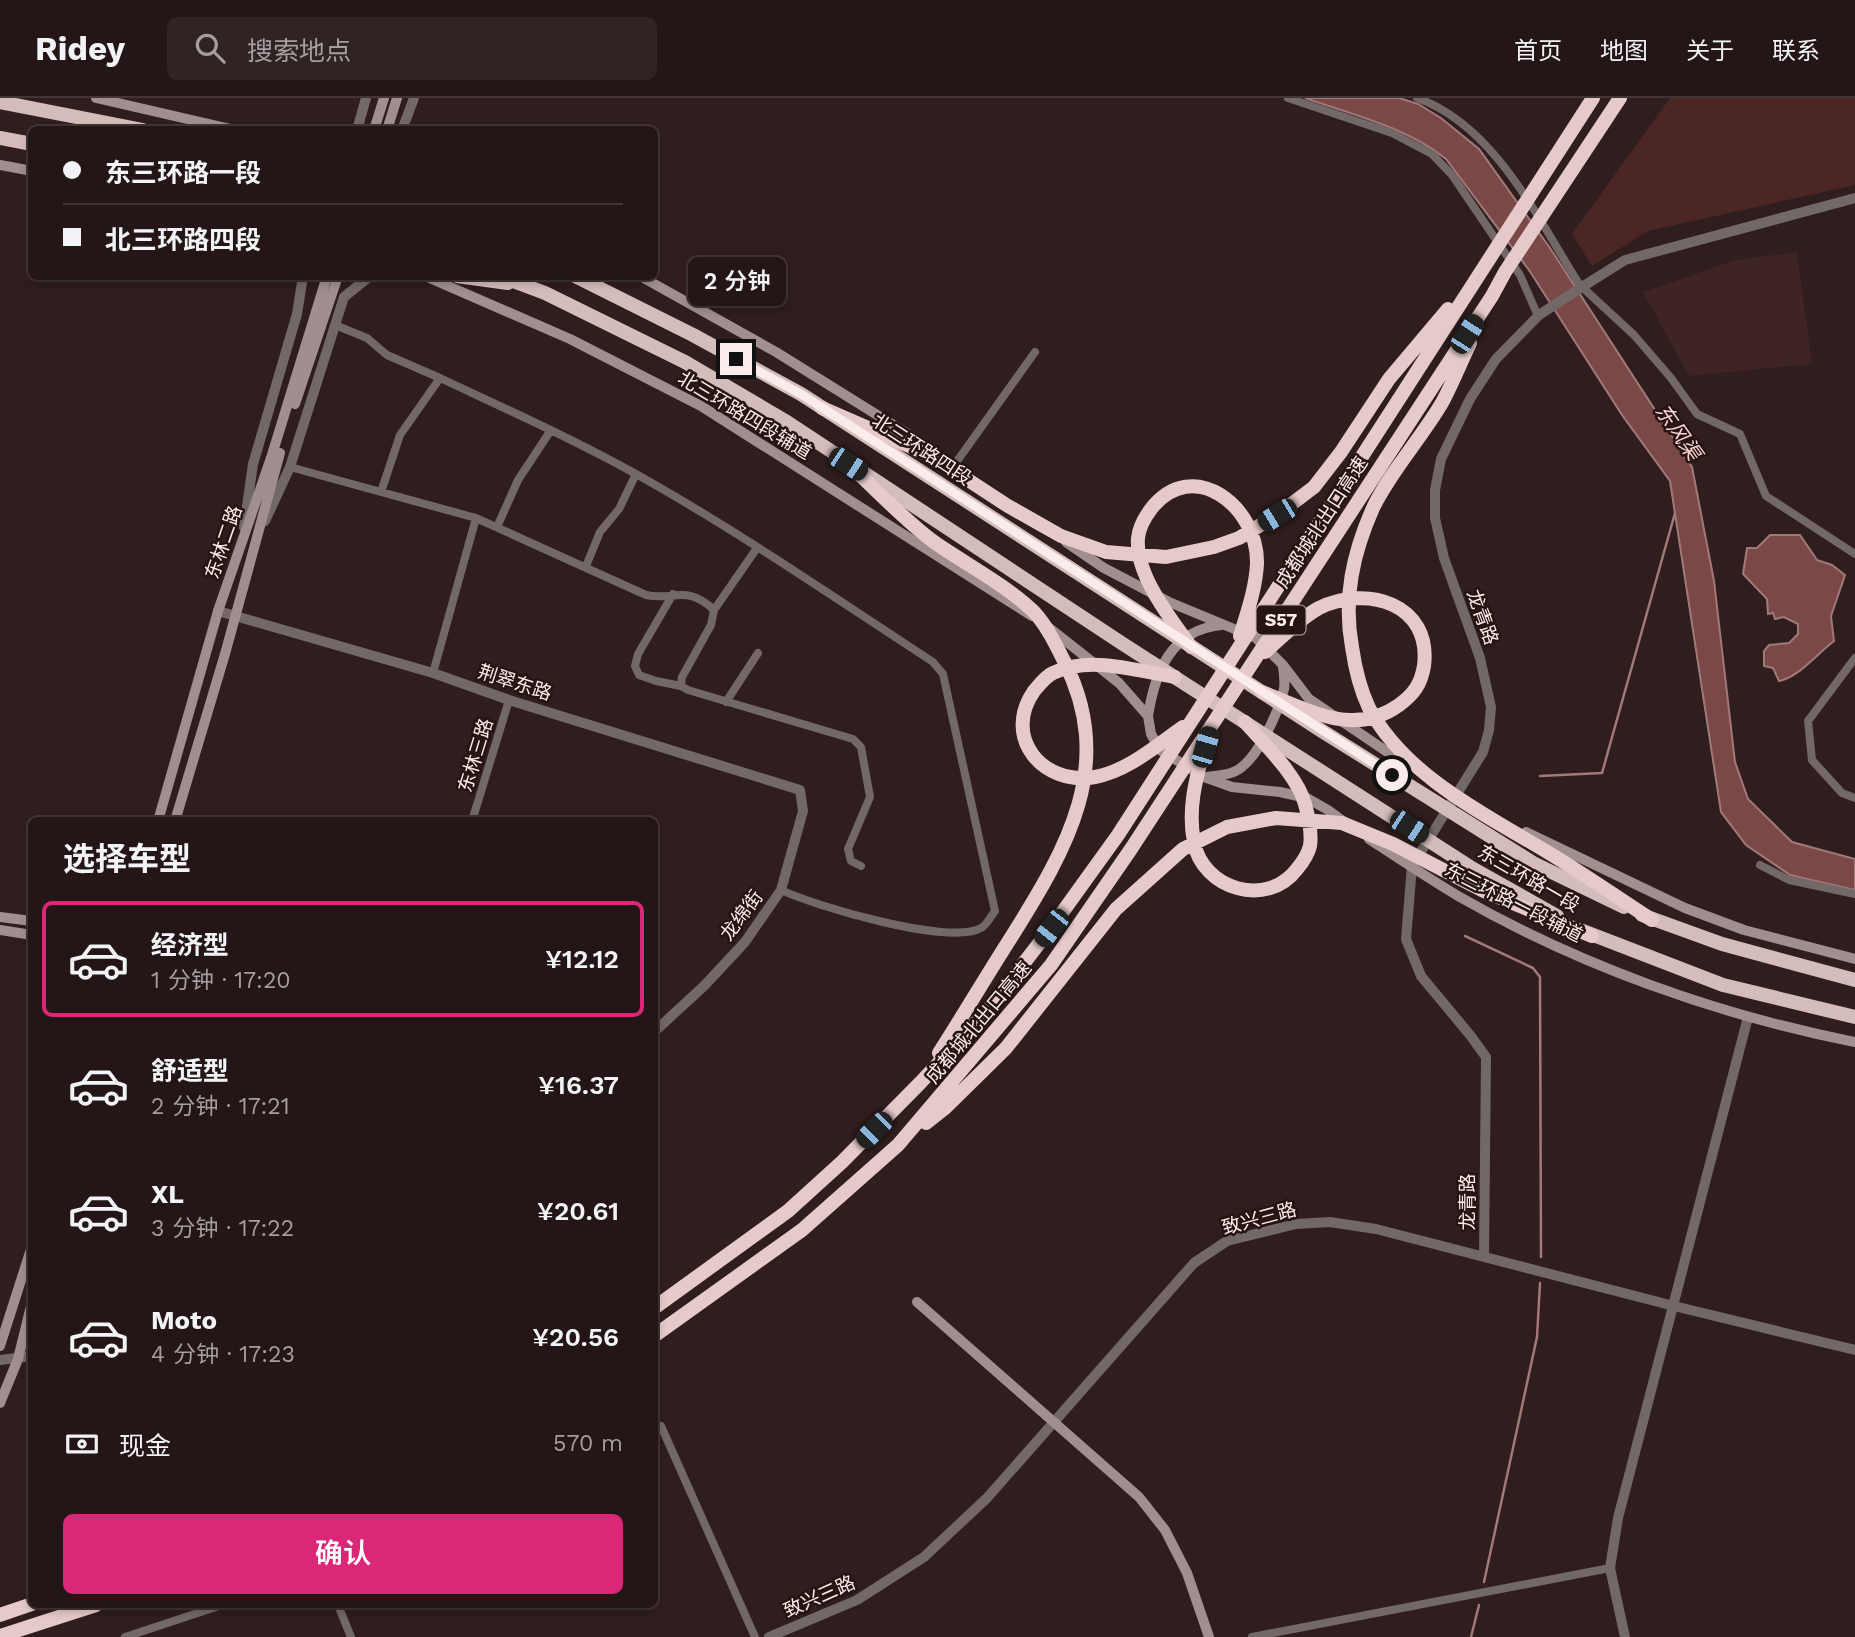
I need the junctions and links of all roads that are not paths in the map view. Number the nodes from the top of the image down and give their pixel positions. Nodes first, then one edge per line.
1 (96, 98) edge
2 (366, 98) edge
3 (384, 98) edge
4 (397, 98) edge
5 (414, 98) edge
6 (1287, 98) edge
7 (1417, 98) edge
8 (1593, 98) edge
9 (1620, 98) edge
10 (0, 102) edge
11 (123, 126) edge
12 (218, 126) edge
13 (358, 126) edge
14 (375, 126) edge
15 (388, 126) edge
16 (404, 126) edge
17 (0, 138) edge
18 (28, 143) edge
19 (0, 165) edge
20 (28, 170) edge
21 (1855, 198) edge
22 (1489, 260) junction
23 (305, 280) edge
24 (326, 280) edge
25 (334, 280) edge
26 (337, 280) edge
27 (365, 280) edge
28 (434, 280) edge
29 (489, 280) edge
30 (510, 280) edge
31 (583, 280) edge
32 (588, 280) edge
33 (647, 280) edge
34 (521, 284) junction
35 (1581, 287) junction
36 (603, 290) junction
37 (1492, 296) junction
38 (344, 297) junction
39 (1539, 316) junction
40 (335, 325) junction
41 (1035, 352) dead end
42 (440, 378) junction
43 (295, 393) junction
44 (822, 408) junction
45 (551, 430) junction
46 (848, 464) junction
47 (955, 464) junction
48 (290, 467) junction
49 (636, 474) junction
50 (381, 492) junction
51 (476, 518) junction
52 (497, 527) junction
53 (257, 537) junction
54 (242, 538) junction
55 (757, 548) junction
56 (1855, 554) edge
57 (586, 566) junction
58 (673, 594) junction
59 (714, 610) junction
60 (218, 611) junction
61 (236, 616) junction
62 (1227, 625) junction
63 (1191, 647) junction
64 (1236, 651) junction
65 (758, 653) dead end
66 (1855, 658) edge
67 (1253, 662) junction
68 (1283, 665) junction
69 (433, 673) junction
70 (1235, 675) joint
71 (1175, 677) junction
72 (681, 685) junction
73 (1262, 692) junction
74 (509, 700) junction
75 (726, 702) junction
76 (1148, 716) junction
77 (1190, 722) junction
78 (1245, 722) junction
79 (1210, 728) junction
80 (1175, 759) joint
81 (1204, 777) junction
82 (800, 790) joint
83 (1455, 797) junction
84 (1855, 798) edge
85 (159, 817) edge
86 (176, 817) edge
87 (473, 817) edge
88 (1760, 864) dead end
89 (860, 866) dead end
90 (1412, 866) junction
91 (781, 890) junction
92 (1855, 894) edge
93 (0, 917) edge
94 (28, 920) edge
95 (1652, 920) junction
96 (0, 930) edge
97 (28, 934) edge
98 (1592, 936) junction
99 (1855, 959) edge
100 (1855, 980) edge
101 (1748, 1017) junction
102 (1855, 1017) edge
103 (658, 1028) edge
104 (1855, 1042) edge
105 (922, 1082) junction
106 (898, 1145) junction
107 (1484, 1257) junction
108 (28, 1258) edge
109 (917, 1301) dead end
110 (658, 1305) edge
111 (1674, 1306) junction
112 (28, 1318) edge
113 (658, 1333) edge
114 (0, 1346) edge
115 (1855, 1350) edge
116 (28, 1357) edge
117 (18, 1359) junction
118 (0, 1360) edge
119 (0, 1403) edge
120 (1054, 1421) junction
121 (661, 1426) dead end
122 (1610, 1568) junction
123 (28, 1605) edge
124 (87, 1608) edge
125 (213, 1608) edge
126 (339, 1608) edge
127 (0, 1615) edge
128 (0, 1636) edge
129 (125, 1637) edge
130 (351, 1637) edge
131 (755, 1637) edge
132 (768, 1637) edge
133 (1209, 1637) edge
134 (1252, 1637) edge
135 (1625, 1637) edge

1 - 12 main road
2 - 13 street
3 - 14 main road
4 - 15 main road
5 - 16 street
6 - 39 street
7 - 35 street
8 - 22 highway, 成都城北出口高速 / S57
9 - 37 highway, 成都城北出口高速 / S57
10 - 11 highway
17 - 18 highway
19 - 20 main road
21 - 35 street, 龙青路
22 - 44 highway
22 - 64 highway, 成都城北出口高速 / S57
23 - 54 street
24 - 43 main road, 东林二路
25 - 38 street
26 - 43 main road, 东林二路
27 - 38 street
28 - 76 main road, 北三环路四段辅道
29 - 34 highway
30 - 34 highway
31 - 36 highway, 北三环路四段
32 - 36 highway
33 - 47 main road
34 - 46 highway
35 - 39 street, 龙青路
35 - 56 street
36 - 44 highway, 北三环路四段
37 - 67 highway, 成都城北出口高速 / S57
37 - 95 highway
38 - 40 street
39 - 83 street, 龙青路
40 - 42 street
40 - 48 street
41 - 47 street
42 - 45 street
42 - 50 street
43 - 53 main road, 东林二路
43 - 54 main road, 东林二路
44 - 63 highway, 北三环路四段
45 - 49 street
45 - 52 street
46 - 71 highway
46 - 105 highway
47 - 62 main road
48 - 50 street
48 - 53 street
49 - 55 street
49 - 57 street
50 - 51 street
51 - 52 street
51 - 69 street
52 - 57 street
53 - 61 main road, 东林二路
54 - 60 main road, 东林二路
55 - 59 street
55 - 91 street
57 - 58 street
58 - 59 street
58 - 72 street
59 - 72 street
60 - 61 street, 荆翠东路
60 - 85 main road, 东林二路
61 - 69 street, 荆翠东路
61 - 86 main road, 东林二路
62 - 68 main road
62 - 76 main road
63 - 64 highway
63 - 70 highway, 北三环路四段
64 - 77 highway, 成都城北出口高速 / S57
65 - 75 street
66 - 84 street
67 - 73 highway
67 - 79 highway, 成都城北出口高速 / S57
68 - 81 main road
68 - 83 main road
69 - 74 street, 荆翠东路
70 - 73 highway, 东三环路一段
71 - 77 highway
71 - 78 highway, 东三环路一段
72 - 75 street
73 - 95 highway, 东三环路一段
74 - 82 street, 荆翠东路
74 - 87 street, 东林三路
75 - 89 street
76 - 80 main road, 北三环路四段辅道
77 - 105 highway, 成都城北出口高速 / S57
78 - 79 highway
78 - 98 highway, 东三环路一段
79 - 106 highway, 成都城北出口高速 / S57
80 - 81 main road, 东三环路一段辅道
81 - 90 main road, 东三环路一段辅道
82 - 91 street, 龙绵街
83 - 90 street, 龙青路
83 - 99 main road
88 - 92 street
90 - 101 main road, 东三环路一段辅道
90 - 107 street, 龙青路
91 - 103 street, 龙绵街
93 - 94 main road
95 - 100 highway, 东三环路一段
96 - 97 main road
98 - 102 highway, 东三环路一段
98 - 106 highway
101 - 104 main road, 东三环路一段辅道
101 - 111 street
105 - 110 highway, 成都城北出口高速 / S57
106 - 113 highway, 成都城北出口高速 / S57
107 - 111 street, 致兴三路
107 - 120 street, 致兴三路
108 - 114 main road
109 - 120 main road
111 - 115 street, 致兴三路
111 - 122 street
112 - 117 main road
116 - 117 street
117 - 118 street
117 - 119 main road
120 - 132 street, 致兴三路
120 - 133 main road
121 - 131 street
122 - 134 street
122 - 135 street
123 - 127 highway
124 - 128 highway
125 - 129 street
126 - 130 street

